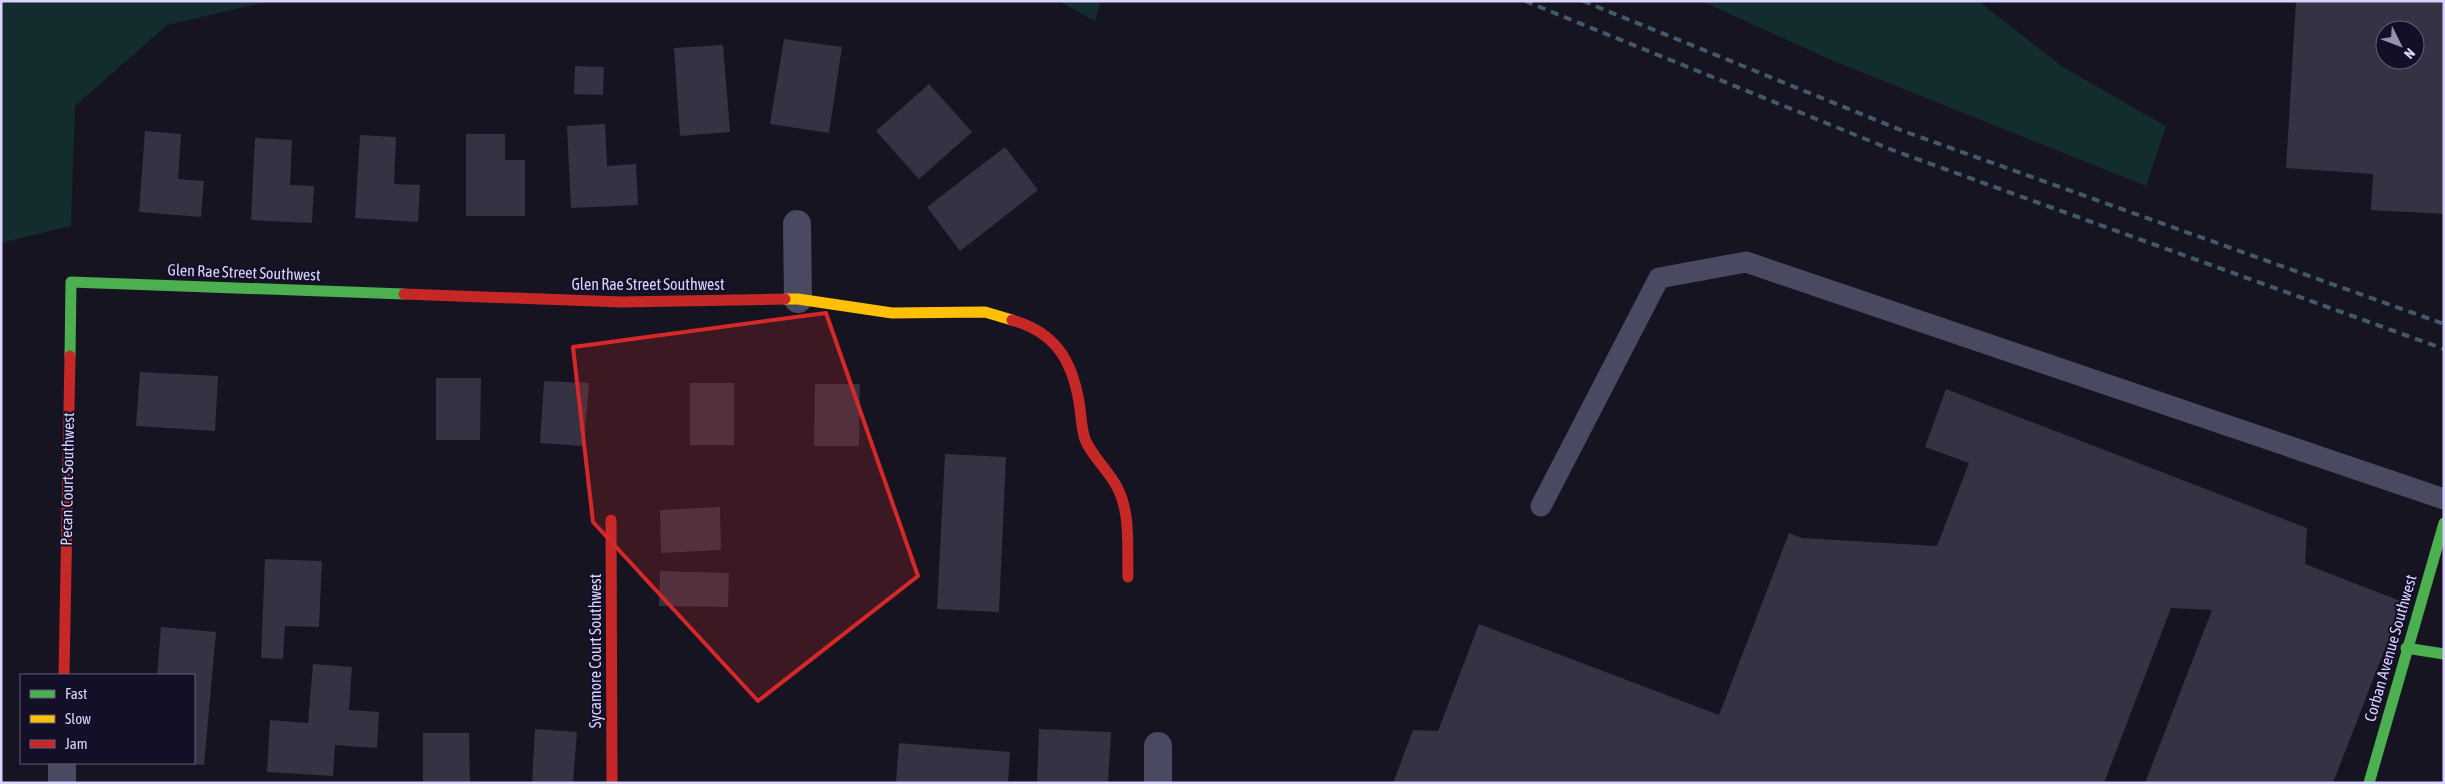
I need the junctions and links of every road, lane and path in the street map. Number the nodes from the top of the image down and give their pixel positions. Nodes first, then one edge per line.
1 (797, 224) dead end
2 (71, 282) joint
3 (798, 299) junction
4 (2444, 499) edge
5 (1542, 506) dead end
6 (611, 520) dead end
7 (2444, 523) edge
8 (1128, 577) dead end
9 (2406, 648) junction
10 (2444, 654) edge
11 (64, 674) edge
12 (1158, 746) dead end
13 (62, 764) edge
14 (62, 783) edge
15 (612, 783) edge
16 (1158, 783) edge
17 (2370, 783) edge

1 - 3 street
2 - 3 street, Glen Rae Street Southwest
2 - 11 street, Pecan Court Southwest
3 - 8 street, Glen Rae Street Southwest
4 - 5 lane
6 - 15 street, Sycamore Court Southwest
7 - 9 street, Corban Avenue Southwest
9 - 10 street
9 - 17 street, Corban Avenue Southwest
12 - 16 street
13 - 14 street

